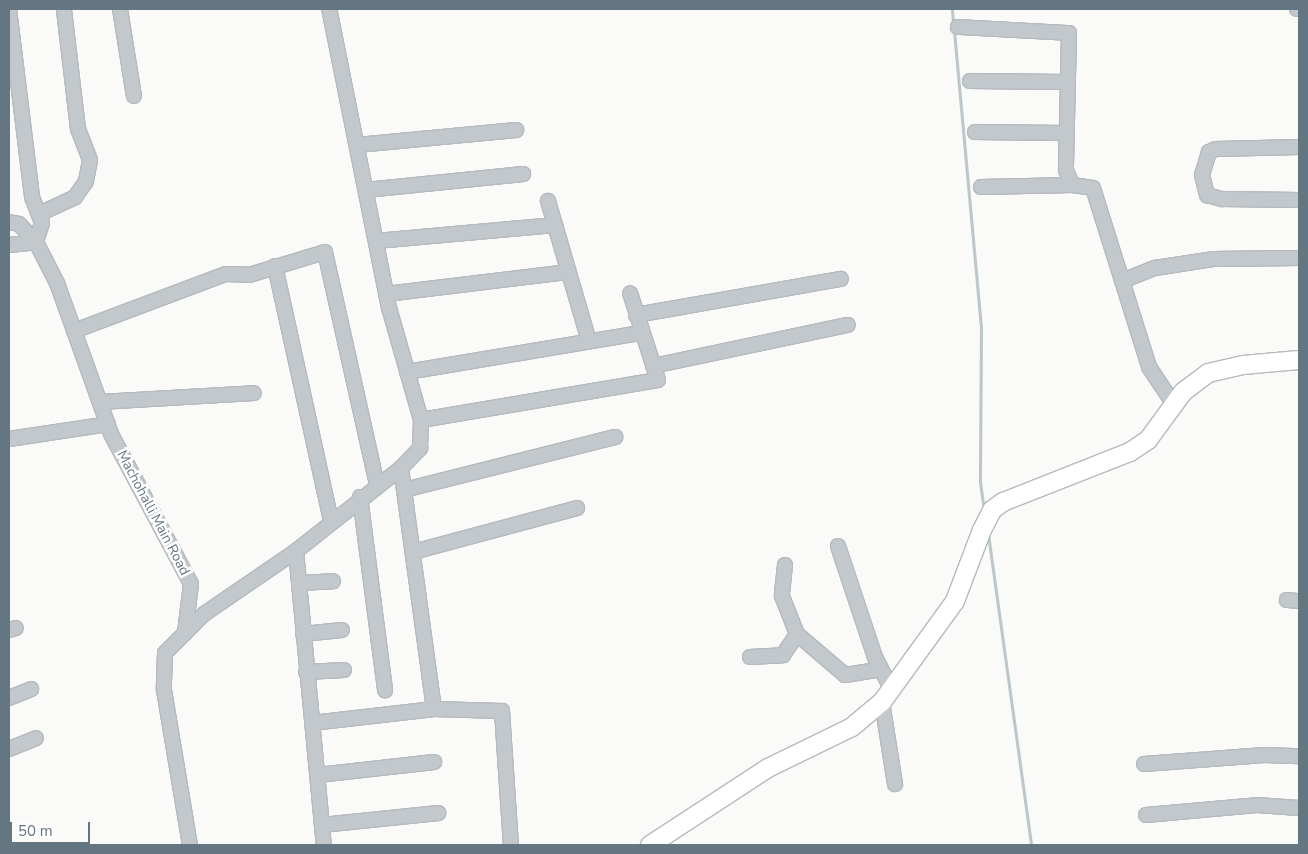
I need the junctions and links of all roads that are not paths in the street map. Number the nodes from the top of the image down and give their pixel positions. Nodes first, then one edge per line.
1 (9, 9) edge
2 (64, 9) edge
3 (120, 9) edge
4 (329, 9) edge
5 (958, 26) dead end
6 (10, 28) edge
7 (970, 81) dead end
8 (1066, 82) junction
9 (14, 84) edge
10 (134, 96) dead end
11 (516, 130) dead end
12 (975, 132) dead end
13 (1065, 133) junction
14 (357, 145) junction
15 (1299, 147) edge
16 (523, 174) dead end
17 (1072, 185) junction
18 (981, 187) dead end
19 (366, 190) junction
20 (1299, 200) edge
21 (548, 201) dead end
22 (39, 214) junction
23 (9, 222) edge
24 (555, 226) junction
25 (376, 241) junction
26 (36, 242) junction
27 (9, 245) edge
28 (1299, 258) edge
29 (1299, 262) edge
30 (275, 266) junction
31 (568, 272) junction
32 (841, 279) dead end
33 (1122, 281) junction
34 (630, 293) dead end
35 (386, 294) junction
36 (636, 315) junction
37 (848, 325) dead end
38 (74, 331) junction
39 (641, 333) junction
40 (589, 341) junction
41 (1299, 360) edge
42 (653, 366) junction
43 (407, 372) junction
44 (254, 393) dead end
45 (100, 402) junction
46 (1173, 404) junction
47 (421, 420) junction
48 (108, 424) junction
49 (615, 437) dead end
50 (9, 439) edge
51 (401, 468) junction
52 (377, 484) junction
53 (404, 490) junction
54 (360, 498) junction
55 (577, 508) dead end
56 (331, 520) junction
57 (838, 546) dead end
58 (296, 550) junction
59 (413, 552) junction
60 (785, 565) dead end
61 (333, 581) dead end
62 (298, 583) junction
63 (342, 630) dead end
64 (185, 633) junction
65 (303, 634) junction
66 (797, 634) junction
67 (750, 657) dead end
68 (881, 669) junction
69 (344, 670) dead end
70 (306, 672) junction
71 (31, 689) dead end
72 (385, 690) dead end
73 (887, 696) junction
74 (9, 698) edge
75 (434, 709) junction
76 (312, 723) junction
77 (36, 738) dead end
78 (9, 749) edge
79 (1299, 756) edge
80 (434, 762) dead end
81 (1144, 764) dead end
82 (318, 775) junction
83 (895, 784) dead end
84 (1299, 808) edge
85 (438, 813) dead end
86 (1146, 815) dead end
87 (322, 825) junction
88 (190, 845) edge
89 (324, 845) edge
90 (511, 845) edge
91 (650, 845) edge

1 - 6 street
2 - 22 street
3 - 10 street
4 - 14 street
5 - 8 street
6 - 9 street
7 - 8 street
8 - 13 street
9 - 22 street
11 - 14 street
12 - 13 street
13 - 17 street
14 - 19 street
15 - 20 street
16 - 19 street
17 - 18 street
17 - 33 street
19 - 25 street
21 - 24 street
22 - 26 street
23 - 26 street
24 - 25 street
24 - 31 street
25 - 35 street
26 - 27 street
26 - 38 street, Machohalli Main Road
28 - 29 street
28 - 33 street
30 - 38 street
30 - 52 street
30 - 56 street
31 - 35 street
31 - 40 street
32 - 36 street
33 - 46 street
34 - 36 street
35 - 43 street
36 - 39 street
37 - 42 street
38 - 45 street, Machohalli Main Road
39 - 40 street
39 - 42 street
40 - 43 street
41 - 46 main road
42 - 47 street
43 - 47 street
44 - 45 street
45 - 48 street, Machohalli Main Road
46 - 73 main road
47 - 51 street
48 - 50 street
48 - 64 street, Machohalli Main Road
49 - 53 street
51 - 52 street
51 - 53 street
52 - 54 street
53 - 59 street
54 - 56 street
54 - 72 street
55 - 59 street
56 - 58 street
57 - 68 street
58 - 62 street
58 - 64 street
59 - 75 street
60 - 66 street
61 - 62 street
62 - 65 street
63 - 65 street
64 - 88 street
65 - 70 street
66 - 67 street
66 - 68 street
68 - 73 street
69 - 70 street
70 - 76 street
71 - 74 street
73 - 83 street
73 - 91 main road
75 - 76 street
75 - 90 street
76 - 82 street
77 - 78 street
79 - 81 street
80 - 82 street
82 - 87 street
84 - 86 street
85 - 87 street
87 - 89 street

